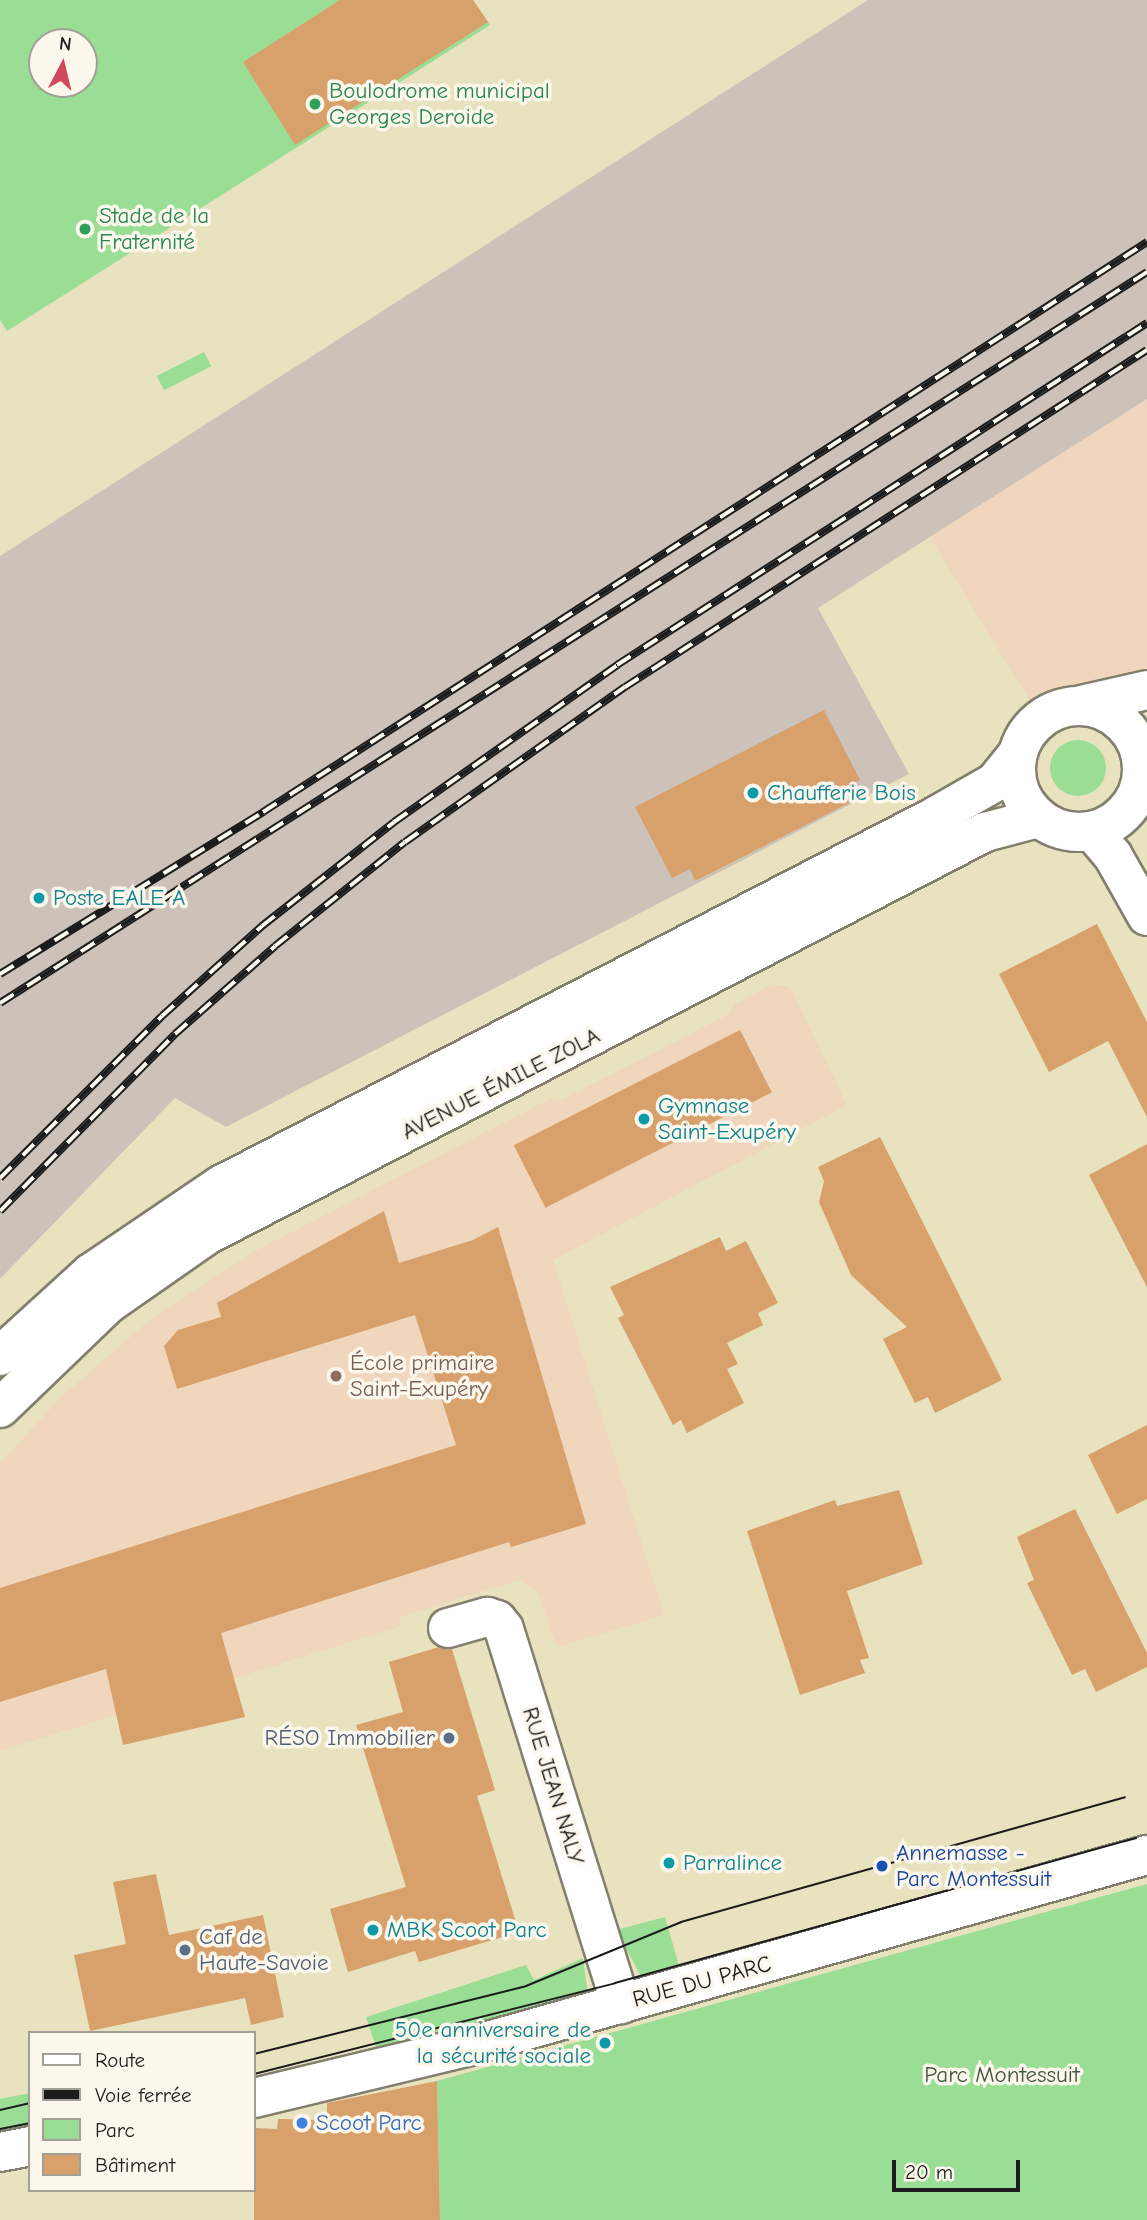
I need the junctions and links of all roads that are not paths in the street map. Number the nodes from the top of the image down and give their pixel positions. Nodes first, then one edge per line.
1 (1147, 690) edge
2 (1079, 705) junction
3 (1017, 755) junction
4 (1145, 767) edge
5 (1038, 818) junction
6 (1092, 831) junction
7 (1147, 916) edge
8 (0, 1356) edge
9 (0, 1408) edge
10 (448, 1628) dead end
11 (1147, 1855) edge
12 (621, 2004) junction
13 (256, 2097) edge
14 (28, 2146) edge
15 (0, 2152) edge

1 - 2 street
2 - 3 street
2 - 4 street
3 - 5 street
3 - 8 street, AVENUE ÉMILE ZOLA
4 - 6 street
5 - 6 street
5 - 9 street, AVENUE ÉMILE ZOLA
6 - 7 street
10 - 12 street, RUE JEAN NALY
11 - 12 street, RUE DU PARC
12 - 13 street, RUE DU PARC
14 - 15 street

